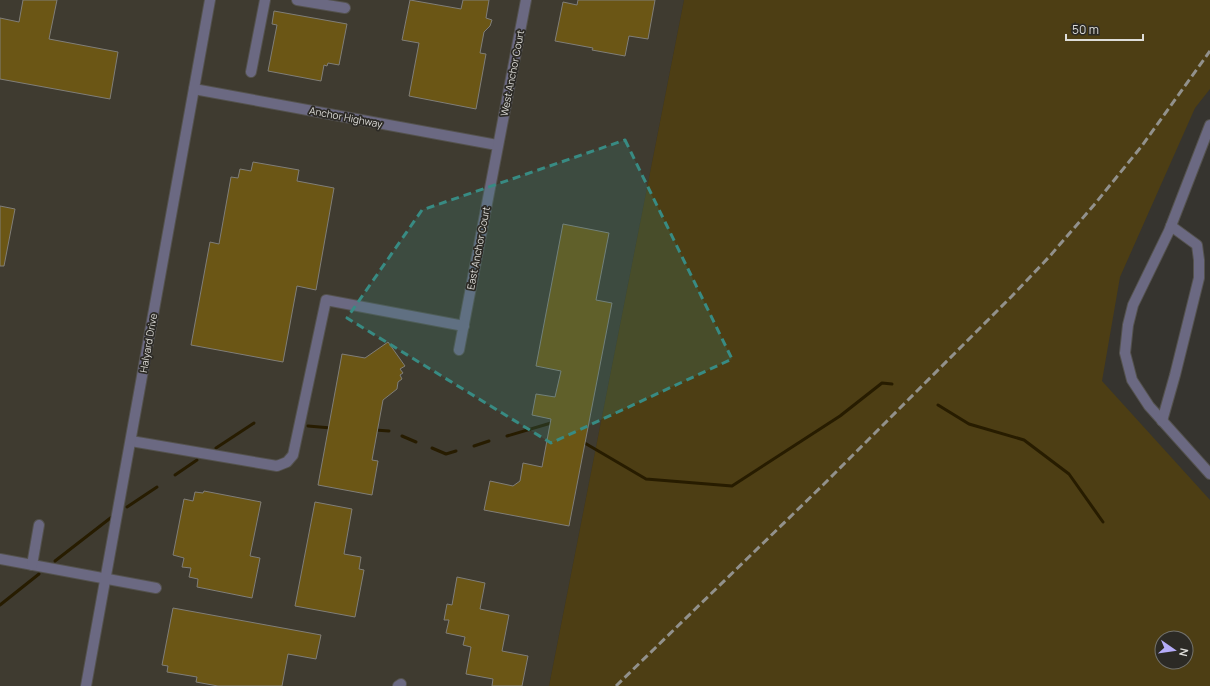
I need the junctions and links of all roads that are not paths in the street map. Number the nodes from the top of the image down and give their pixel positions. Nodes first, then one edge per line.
1 (210, 0) edge
2 (265, 0) edge
3 (297, 0) edge
4 (526, 0) edge
5 (345, 8) dead end
6 (251, 72) dead end
7 (194, 88) junction
8 (1210, 125) edge
9 (497, 145) junction
10 (1171, 226) junction
11 (464, 326) junction
12 (459, 350) dead end
13 (1162, 421) junction
14 (131, 441) junction
15 (1210, 474) edge
16 (39, 525) dead end
17 (0, 559) edge
18 (32, 565) junction
19 (106, 579) junction
20 (156, 588) dead end
21 (86, 686) edge

1 - 7 street, Halyard Drive
2 - 6 street
3 - 5 street
4 - 9 street, West Anchor Court
7 - 9 street, Anchor Highway
7 - 14 street, Halyard Drive
8 - 10 street
9 - 11 street, East Anchor Court
10 - 13 street
10 - 13 street
11 - 12 street, East Anchor Court
11 - 14 street
13 - 15 street
14 - 19 street, Halyard Drive
16 - 18 street
17 - 18 street
18 - 19 street
19 - 20 street
19 - 21 street, Halyard Drive

